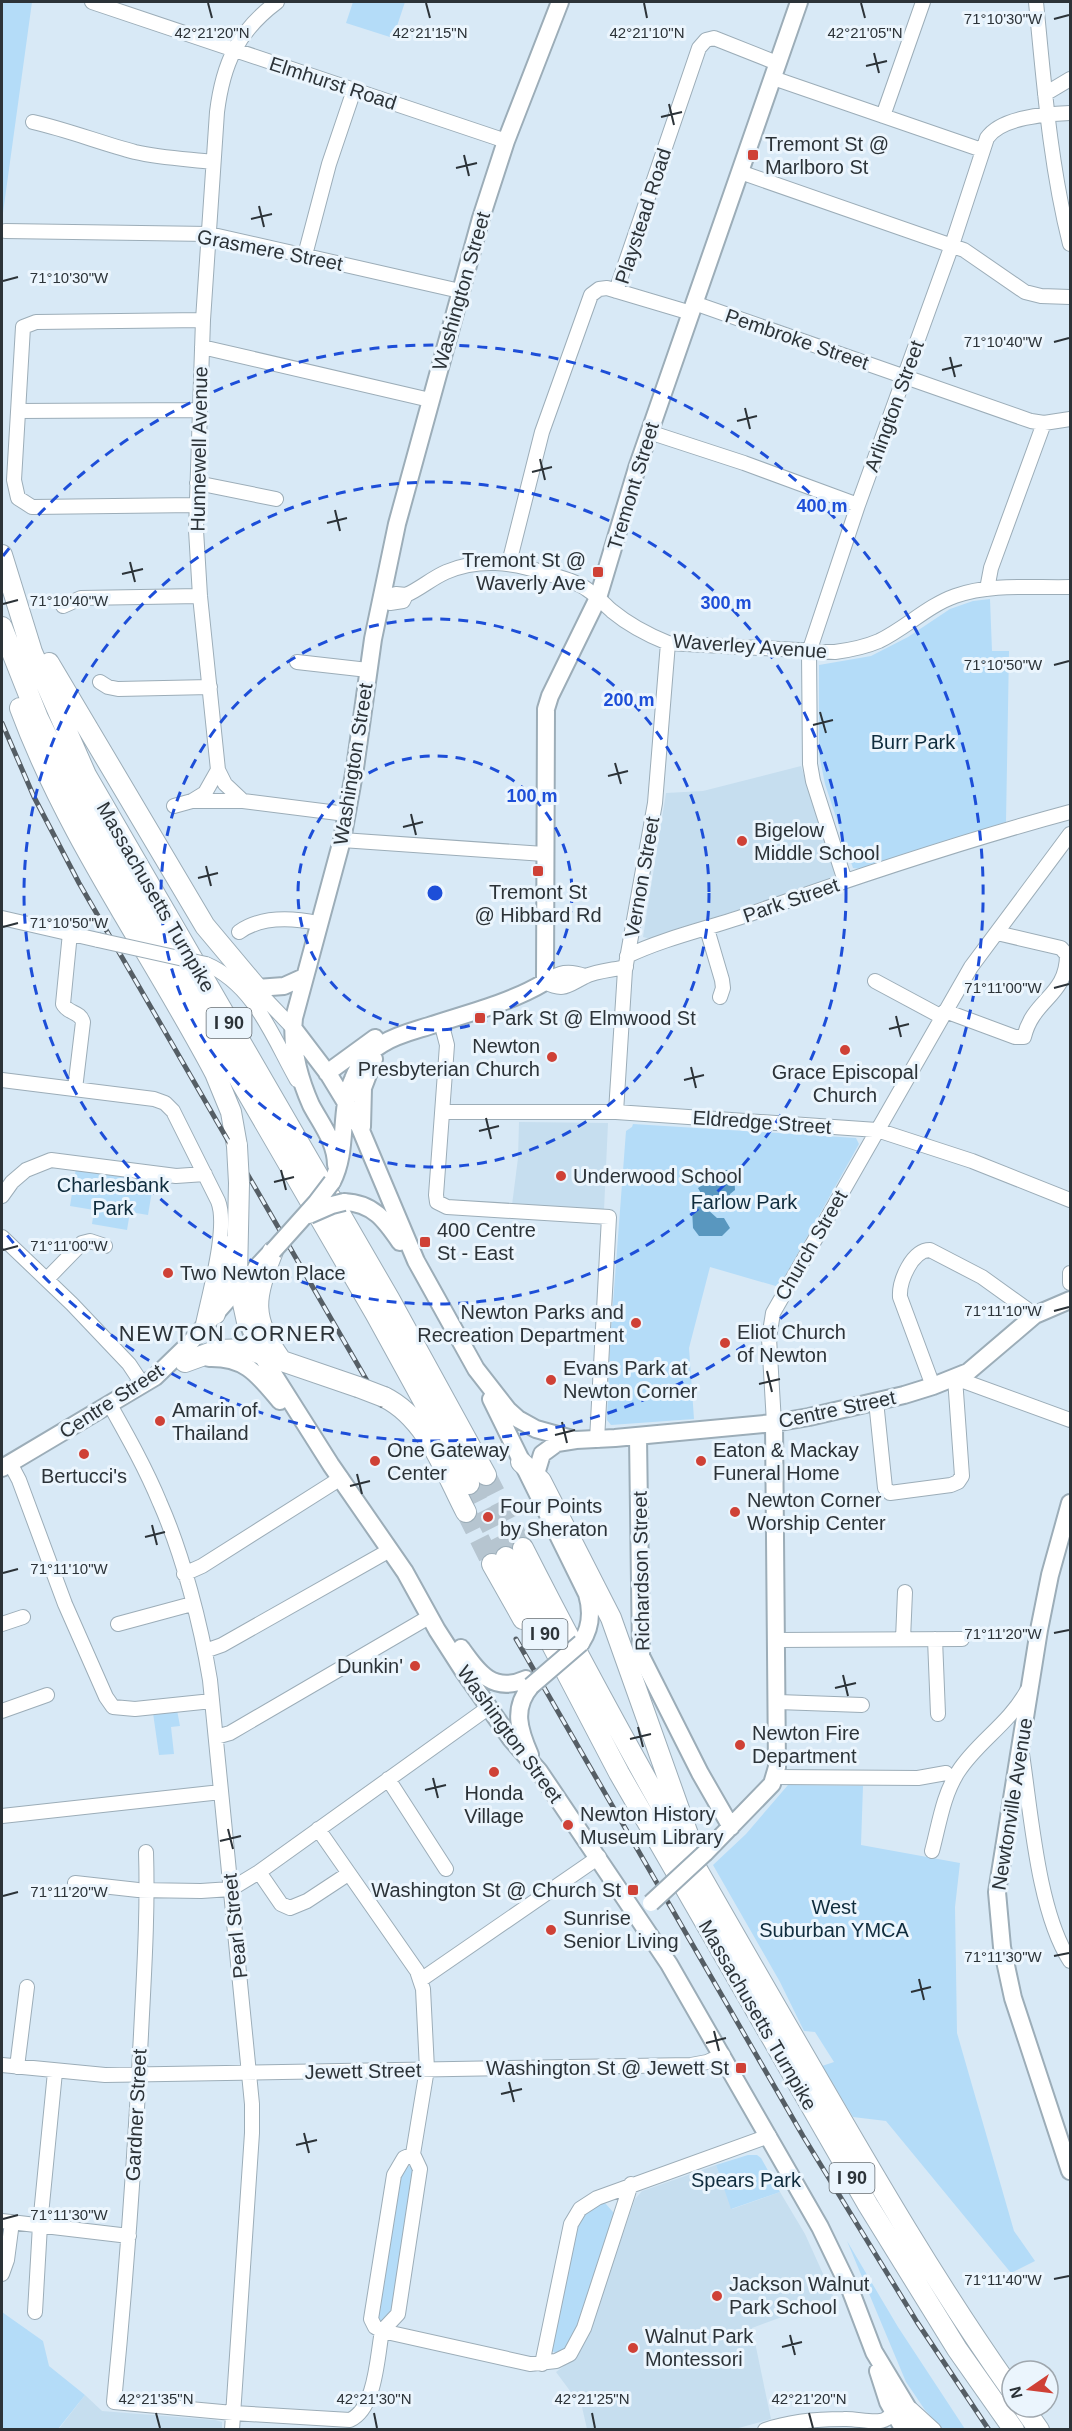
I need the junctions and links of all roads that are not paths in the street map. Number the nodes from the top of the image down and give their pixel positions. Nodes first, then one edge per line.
1 (92, 2) edge
2 (277, 2) edge
3 (560, 2) edge
4 (799, 2) edge
5 (923, 2) edge
6 (1036, 2) edge
7 (234, 50) junction
8 (775, 70) junction
9 (1071, 80) edge
10 (354, 90) junction
11 (1045, 94) junction
12 (1071, 113) edge
13 (1048, 114) junction
14 (883, 116) junction
15 (33, 122) dead end
16 (506, 141) junction
17 (982, 150) junction
18 (213, 162) junction
19 (740, 172) junction
20 (5, 231) dead end
21 (209, 234) junction
22 (952, 244) junction
23 (1071, 244) edge
24 (305, 255) junction
25 (460, 291) junction
26 (616, 291) junction
27 (1071, 297) edge
28 (692, 308) junction
29 (203, 320) junction
30 (202, 347) junction
31 (904, 377) junction
32 (430, 400) junction
33 (200, 410) junction
34 (18, 411) junction
35 (1071, 419) edge
36 (1044, 423) junction
37 (649, 432) junction
38 (198, 483) junction
39 (276, 499) dead end
40 (196, 505) junction
41 (858, 505) junction
42 (2, 556) edge
43 (509, 563) junction
44 (1071, 587) edge
45 (987, 589) junction
46 (200, 596) junction
47 (381, 598) junction
48 (598, 598) junction
49 (63, 606) dead end
50 (2, 627) edge
51 (668, 643) junction
52 (809, 652) junction
53 (2, 657) edge
54 (297, 662) dead end
55 (368, 670) junction
56 (100, 682) dead end
57 (210, 687) junction
58 (218, 770) junction
59 (192, 801) junction
60 (243, 801) junction
61 (174, 806) dead end
62 (1071, 812) edge
63 (346, 814) junction
64 (1071, 834) edge
65 (342, 840) junction
66 (544, 855) junction
67 (845, 881) junction
68 (2, 918) edge
69 (318, 923) junction
70 (707, 929) junction
71 (632, 930) junction
72 (239, 932) dead end
73 (70, 933) junction
74 (997, 933) junction
75 (649, 946) junction
76 (627, 961) junction
77 (206, 964) junction
78 (304, 977) junction
79 (874, 981) dead end
80 (545, 982) junction
81 (257, 988) junction
82 (720, 997) dead end
83 (943, 1014) junction
84 (441, 1022) junction
85 (294, 1029) junction
86 (411, 1031) junction
87 (383, 1043) junction
88 (327, 1073) junction
89 (2, 1080) edge
90 (75, 1089) junction
91 (346, 1101) junction
92 (312, 1106) junction
93 (442, 1112) junction
94 (616, 1112) junction
95 (877, 1130) junction
96 (363, 1134) junction
97 (205, 1174) junction
98 (332, 1182) junction
99 (2, 1196) edge
100 (1071, 1200) edge
101 (238, 1205) junction
102 (303, 1218) junction
103 (2, 1237) edge
104 (105, 1246) dead end
105 (273, 1251) junction
106 (256, 1268) junction
107 (1071, 1274) edge
108 (47, 1279) junction
109 (426, 1280) junction
110 (1071, 1283) edge
111 (239, 1287) junction
112 (1071, 1300) edge
113 (1035, 1315) junction
114 (208, 1322) junction
115 (247, 1322) junction
116 (259, 1352) junction
117 (281, 1360) junction
118 (185, 1362) junction
119 (476, 1369) junction
120 (955, 1378) junction
121 (149, 1381) junction
122 (933, 1386) junction
123 (876, 1401) junction
124 (110, 1405) junction
125 (1071, 1420) edge
126 (774, 1423) junction
127 (638, 1436) junction
128 (576, 1440) junction
129 (597, 1440) junction
130 (5, 1466) edge
131 (336, 1472) junction
132 (530, 1474) junction
133 (1071, 1503) edge
134 (466, 1512) tunnel mouth
135 (390, 1550) junction
136 (405, 1572) junction
137 (184, 1574) junction
138 (905, 1592) dead end
139 (192, 1604) junction
140 (23, 1617) dead end
141 (429, 1617) junction
142 (2, 1624) edge
143 (118, 1624) dead end
144 (903, 1639) junction
145 (935, 1639) junction
146 (962, 1639) dead end
147 (778, 1640) junction
148 (205, 1651) junction
149 (528, 1682) junction
150 (1030, 1687) junction
151 (47, 1695) dead end
152 (212, 1701) junction
153 (778, 1702) junction
154 (862, 1705) dead end
155 (488, 1708) junction
156 (2, 1711) edge
157 (938, 1714) dead end
158 (216, 1737) junction
159 (1021, 1750) junction
160 (539, 1771) junction
161 (952, 1773) junction
162 (776, 1777) junction
163 (388, 1779) junction
164 (221, 1792) junction
165 (2, 1816) edge
166 (731, 1827) junction
167 (318, 1829) junction
168 (932, 1851) dead end
169 (146, 1852) dead end
170 (599, 1857) junction
171 (446, 1869) dead end
172 (259, 1872) junction
173 (348, 1874) junction
174 (75, 1883) dead end
175 (231, 1888) junction
176 (707, 1888) junction
177 (147, 1890) junction
178 (638, 1915) junction
179 (1071, 1961) edge
180 (422, 1979) junction
181 (27, 1987) dead end
182 (723, 2055) junction
183 (2, 2065) edge
184 (17, 2067) junction
185 (427, 2069) junction
186 (55, 2072) junction
187 (250, 2073) junction
188 (139, 2075) junction
189 (769, 2136) junction
190 (413, 2154) junction
191 (1071, 2171) edge
192 (631, 2184) junction
193 (7, 2222) edge
194 (40, 2225) junction
195 (129, 2236) junction
196 (2, 2274) edge
197 (35, 2312) dead end
198 (382, 2331) junction
199 (542, 2364) junction
200 (1000, 2374) edge
201 (897, 2403) junction
202 (233, 2413) junction
203 (822, 2425) edge
204 (232, 2430) edge
205 (765, 2430) edge
206 (904, 2430) edge
207 (921, 2430) edge
208 (934, 2430) edge
209 (1014, 2430) edge

1 - 7 street, Elmhurst Road
2 - 7 street, Hunnewell Avenue
3 - 16 main road, Washington Street
4 - 8 main road, Tremont Street
5 - 14 street
6 - 11 street
7 - 10 street, Elmhurst Road
7 - 18 street, Hunnewell Avenue
8 - 14 street
8 - 19 main road, Tremont Street
8 - 26 street, Playstead Road
9 - 11 street
10 - 16 street, Elmhurst Road
10 - 24 street
11 - 13 street
12 - 13 street, Arlington Street
13 - 17 street, Arlington Street
13 - 23 street
14 - 17 street
15 - 18 street
16 - 25 main road, Washington Street
17 - 22 street, Arlington Street
18 - 21 street, Hunnewell Avenue
19 - 22 street
19 - 28 main road, Tremont Street
20 - 21 street, Grasmere Street
21 - 24 street, Grasmere Street
21 - 29 street, Hunnewell Avenue
22 - 27 street
22 - 31 street, Arlington Street
24 - 25 street, Grasmere Street
25 - 32 main road, Washington Street
26 - 28 street, Playstead Road
26 - 43 street
28 - 31 street, Pembroke Street
28 - 37 main road, Tremont Street
29 - 30 street, Hunnewell Avenue
29 - 34 street
30 - 32 street
30 - 33 street, Hunnewell Avenue
31 - 36 street, Pembroke Street
31 - 41 street, Arlington Street
32 - 47 main road, Washington Street
33 - 34 street
33 - 38 street, Hunnewell Avenue
34 - 40 street
35 - 36 street, Pembroke Street
36 - 45 street
37 - 41 street
37 - 48 main road, Tremont Street
38 - 39 street
38 - 40 street, Hunnewell Avenue
40 - 46 street, Hunnewell Avenue
41 - 52 street, Arlington Street
42 - 50 highway, Massachusetts Turnpike / I 90
42 - 81 highway
43 - 47 street, Waverley Avenue
43 - 48 street, Waverley Avenue
44 - 45 street, Waverley Avenue
45 - 52 street, Waverley Avenue
46 - 49 street
46 - 57 street, Hunnewell Avenue
47 - 55 main road, Washington Street
48 - 51 street, Waverley Avenue
48 - 66 main road, Tremont Street
51 - 52 street, Waverley Avenue
51 - 71 street, Vernon Street
52 - 67 street, Arlington Street
53 - 101 highway, bridge
54 - 55 street
55 - 63 main road, Washington Street
56 - 57 street
57 - 58 street, Hunnewell Avenue
58 - 59 street
58 - 60 street
59 - 60 street
59 - 61 street
60 - 63 street
62 - 67 street, Park Street
63 - 65 main road, Washington Street
64 - 74 street, Church Street
65 - 66 street
65 - 69 main road, Washington Street
66 - 80 main road, Tremont Street
67 - 70 street, Park Street
68 - 73 street
69 - 72 street
69 - 78 main road, Washington Street
70 - 75 street, Park Street
70 - 82 street
71 - 75 street
71 - 76 street, Vernon Street
73 - 77 street, bridge
73 - 90 street
74 - 83 street, Church Street
74 - 83 street
75 - 76 street, Park Street
76 - 80 street, Park Street
76 - 94 street, Vernon Street
77 - 81 street
77 - 92 street
78 - 81 main road
78 - 85 main road, Washington Street
79 - 83 street
80 - 84 main road, Park Street
81 - 85 street
83 - 95 street, Church Street
84 - 86 main road, Park Street
84 - 93 street
85 - 88 main road, Centre Street
85 - 92 main road, Washington Street
86 - 87 main road, Park Street
86 - 88 main road
87 - 91 main road, Park Street
87 - 96 main road
88 - 91 main road, Centre Street
89 - 90 street
90 - 97 street
91 - 96 main road, Centre Street
91 - 98 main road, Park Street
92 - 98 main road, Washington Street
93 - 94 street, Eldredge Street
93 - 129 street
94 - 95 street, Eldredge Street
95 - 100 street, Eldredge Street
95 - 126 street, Church Street
96 - 109 main road, Centre Street
97 - 99 street
97 - 114 street
98 - 102 main road, Washington Street, bridge
101 - 111 highway
101 - 114 highway
102 - 105 main road, Washington Street, bridge
102 - 109 main road, Centre Street, bridge
103 - 108 street
104 - 108 street
105 - 106 main road, Washington Street
105 - 117 highway
106 - 111 main road, Centre Street
106 - 115 main road, Washington Street
107 - 110 street
108 - 121 street
109 - 119 main road, Centre Street
111 - 114 main road, Centre Street
111 - 115 highway
112 - 113 main road, Centre Street
113 - 120 main road, Centre Street
113 - 122 street
114 - 121 main road, Centre Street
115 - 116 main road, Washington Street
116 - 117 highway
116 - 118 highway
116 - 131 main road, Washington Street
117 - 134 highway, bridge
118 - 121 main road, Washington Street
118 - 131 main road, Washington Street
119 - 128 main road, Centre Street
119 - 132 main road
120 - 122 main road, Centre Street
120 - 123 street
120 - 125 street
121 - 124 main road, Centre Street
122 - 123 main road, Centre Street
123 - 126 main road, Centre Street
124 - 130 main road, Centre Street
124 - 137 street, Pearl Street
126 - 127 main road, Centre Street
126 - 147 main road, Church Street
127 - 129 main road, Centre Street
127 - 166 main road, Richardson Street
128 - 129 main road, Centre Street
128 - 132 main road, Centre Street
130 - 152 street
131 - 135 main road, Washington Street
131 - 137 street
132 - 149 main road, bridge
132 - 176 highway
133 - 150 main road, Newtonville Avenue
135 - 136 main road, Washington Street
135 - 148 street
136 - 141 main road, Washington Street
136 - 149 main road
137 - 139 street, Pearl Street
138 - 144 street
139 - 143 street
139 - 148 street, Pearl Street
140 - 142 street
141 - 155 main road, Washington Street
141 - 158 street
144 - 145 street
144 - 147 street
145 - 146 street
145 - 157 street
147 - 153 main road, Church Street
148 - 152 street, Pearl Street
149 - 160 main road
150 - 159 main road, Newtonville Avenue
150 - 161 street
151 - 156 street
152 - 158 street, Pearl Street
153 - 154 street
153 - 162 main road, Church Street
155 - 160 main road, Washington Street
155 - 163 street
158 - 164 street, Pearl Street
159 - 179 street
159 - 191 main road, Newtonville Avenue
160 - 170 main road, Washington Street
161 - 162 street
161 - 168 street
162 - 166 main road
163 - 167 street
163 - 171 street
164 - 165 street
164 - 175 street, Pearl Street
166 - 178 main road, bridge
167 - 172 street
167 - 173 street
169 - 177 street, Gardner Street
170 - 178 main road, Washington Street
170 - 180 street
172 - 173 street
172 - 175 street
173 - 180 street
174 - 177 street
175 - 177 street
175 - 187 street, Pearl Street
176 - 200 highway, Massachusetts Turnpike / I 90
176 - 209 highway, Massachusetts Turnpike / I 90
177 - 188 street, Gardner Street
178 - 182 main road, Washington Street
180 - 185 street
181 - 184 street
182 - 185 street, Jewett Street
182 - 189 main road, Washington Street
183 - 184 street, Jewett Street
184 - 186 street, Jewett Street
185 - 187 street, Jewett Street
185 - 190 street
186 - 188 street, Jewett Street
186 - 194 street
187 - 188 street, Jewett Street
187 - 202 street, Pearl Street
188 - 195 street, Gardner Street
189 - 192 street
189 - 201 main road, Washington Street
190 - 198 street
190 - 198 street
192 - 199 street
192 - 199 street
193 - 194 street
193 - 196 street
194 - 195 street
194 - 197 street
195 - 202 street, Gardner Street
198 - 199 street
198 - 202 street
201 - 203 street
201 - 206 main road, Washington Street
201 - 207 main road, Washington Street
201 - 208 street
202 - 204 street, Pearl Street
203 - 205 street

